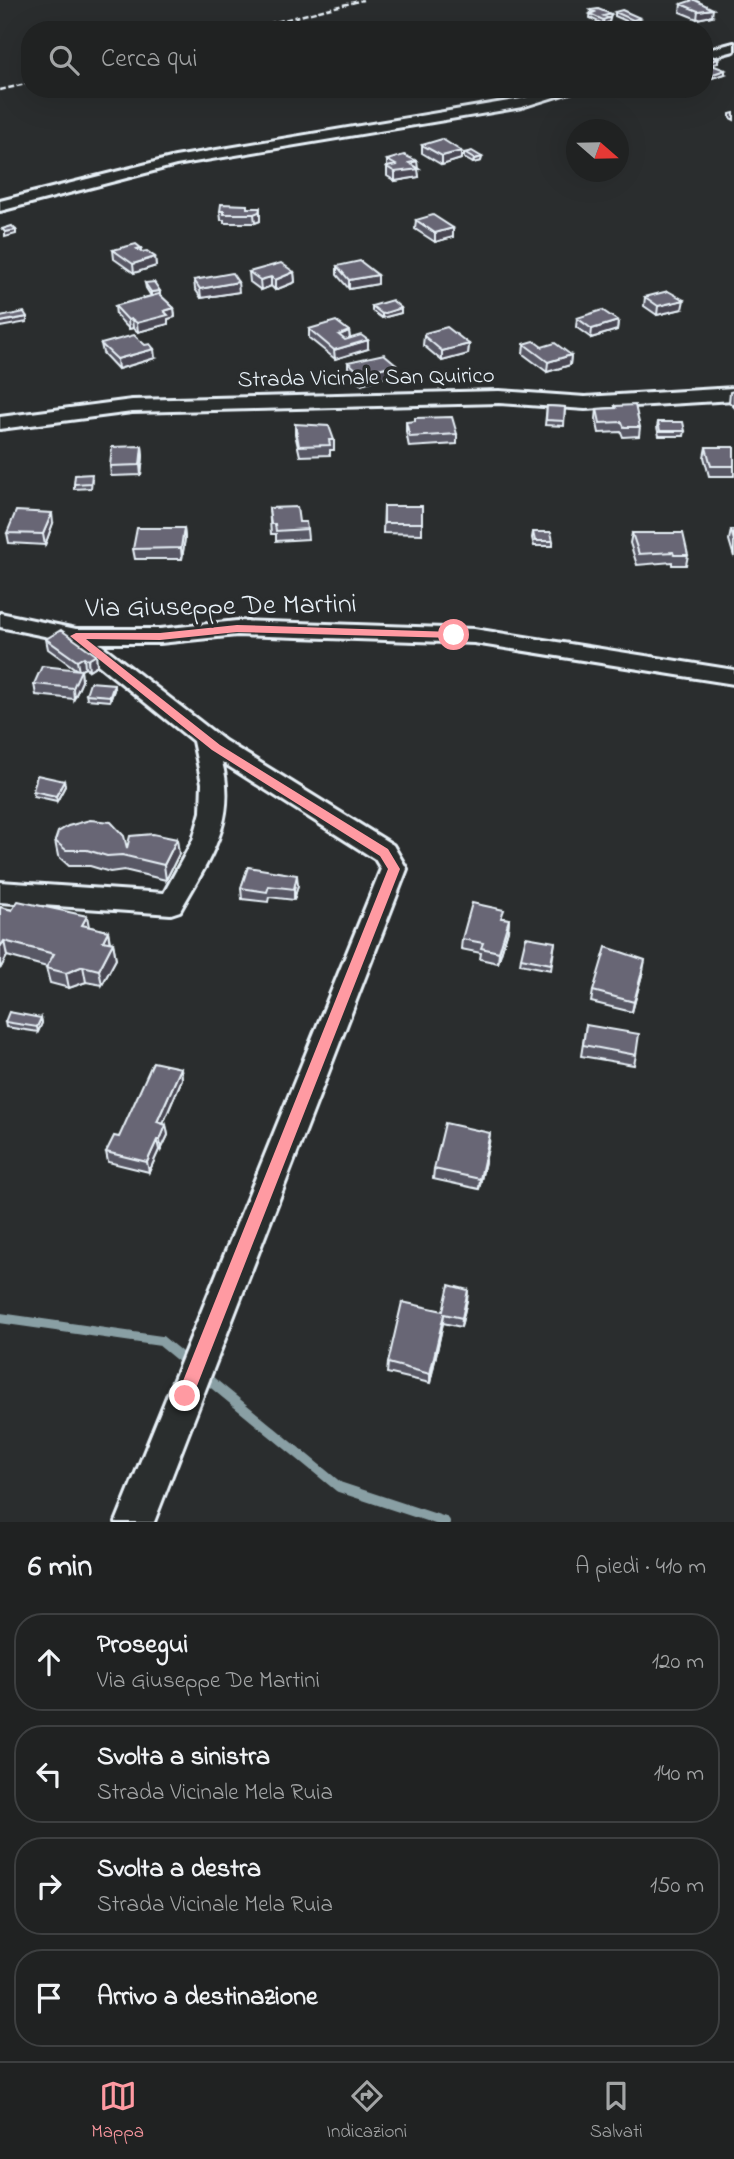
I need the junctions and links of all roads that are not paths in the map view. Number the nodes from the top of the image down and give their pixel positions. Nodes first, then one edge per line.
1 (734, 47) edge
2 (713, 53) edge
3 (540, 98) edge
4 (0, 206) edge
5 (734, 394) edge
6 (0, 424) edge
7 (0, 620) edge
8 (76, 636) junction
9 (734, 677) edge
10 (204, 738) junction
11 (0, 892) edge
12 (135, 1522) edge

1 - 2 street
3 - 4 street
5 - 6 street, Strada Vicinale San Quirico
7 - 8 street, Via Giuseppe De Martini
8 - 9 street, Via Giuseppe De Martini
8 - 10 street
10 - 11 street
10 - 12 street

